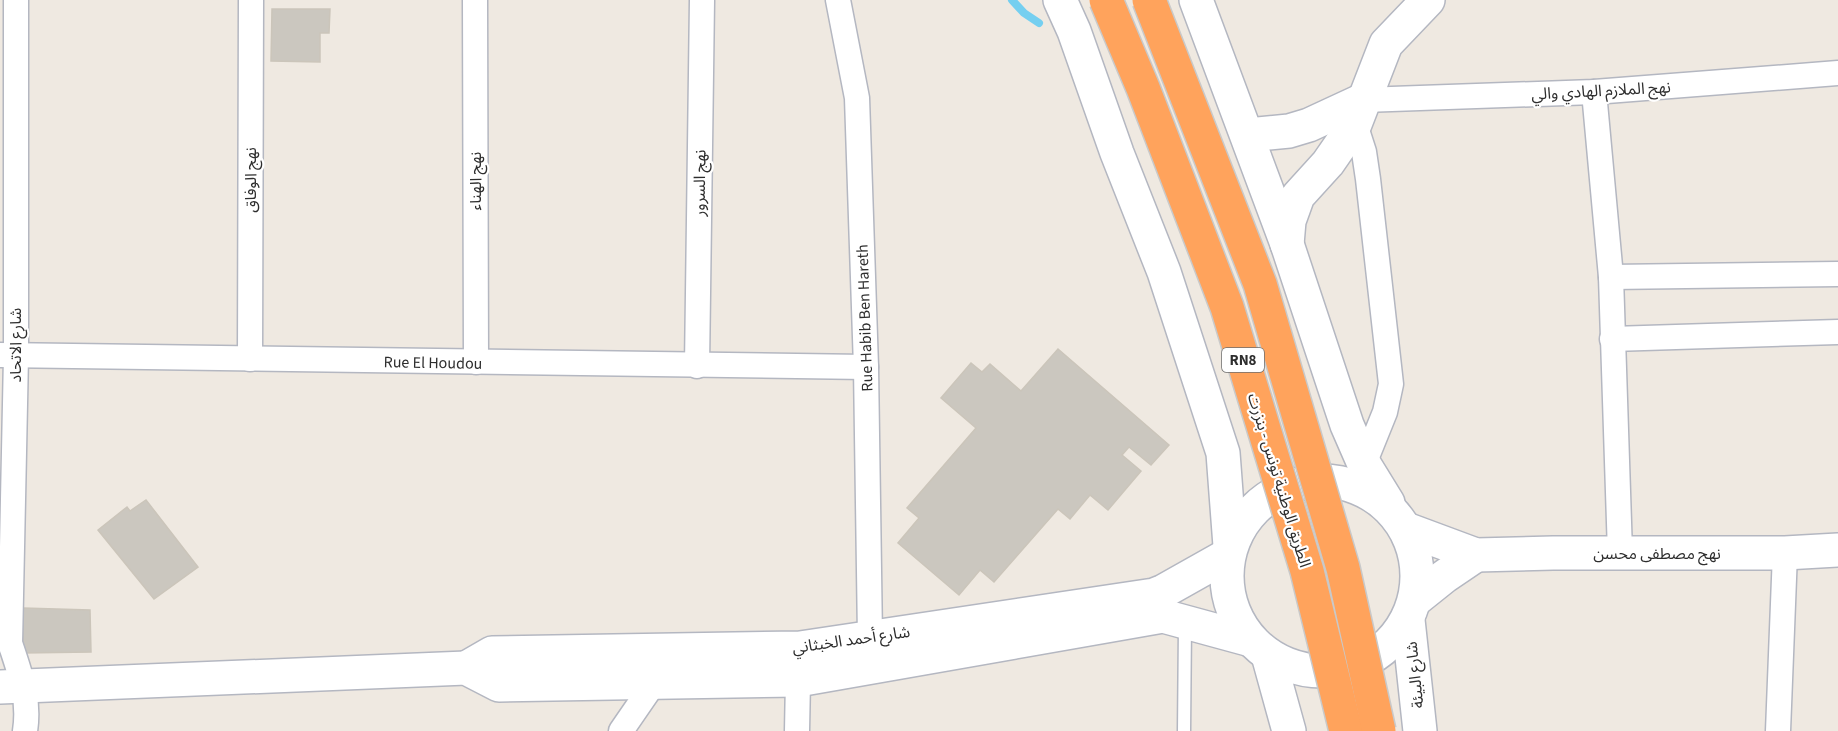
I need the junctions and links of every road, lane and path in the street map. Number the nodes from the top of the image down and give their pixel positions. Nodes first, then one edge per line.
1 (16, 0) edge
2 (251, 0) edge
3 (475, 0) edge
4 (702, 0) edge
5 (838, 0) edge
6 (1060, 0) edge
7 (1106, 0) edge
8 (1149, 0) edge
9 (1196, 0) edge
10 (1428, 0) edge
11 (1838, 73) edge
12 (1594, 92) junction
13 (1359, 112) junction
14 (1248, 135) junction
15 (1287, 244) junction
16 (1838, 274) edge
17 (1611, 277) junction
18 (1838, 332) edge
19 (1612, 339) junction
20 (8, 356) edge
21 (250, 359) junction
22 (476, 362) junction
23 (697, 366) junction
24 (866, 367) junction
25 (1364, 464) junction
26 (1399, 520) junction
27 (1229, 550) junction
28 (1838, 550) edge
29 (1620, 552) junction
30 (1785, 553) junction
31 (1476, 555) junction
32 (1412, 610) junction
33 (1185, 621) junction
34 (870, 638) junction
35 (1259, 647) junction
36 (466, 668) junction
37 (798, 680) junction
38 (654, 683) junction
39 (12, 688) edge
40 (25, 731) edge
41 (621, 731) edge
42 (797, 731) edge
43 (1184, 731) edge
44 (1289, 731) edge
45 (1346, 731) edge
46 (1379, 731) edge
47 (1420, 731) edge
48 (1778, 731) edge

1 - 20 street, شارع الاتحاد
2 - 21 street, نهج الوفاق
3 - 22 street, نهج الهناء
4 - 23 street, نهج السرور
5 - 24 street, Rue Habib Ben Hareth
6 - 27 street
7 - 45 highway, الطريق الوطنية تونس - بنزرت / RN8, bridge
8 - 46 highway, RN8, bridge
9 - 14 street
10 - 13 street
11 - 12 street, نهج الملازم الهادي والي
12 - 13 street, نهج الملازم الهادي والي
12 - 17 street
13 - 14 street
13 - 15 street
13 - 25 street
14 - 15 street
15 - 25 street
16 - 17 street
17 - 19 street
18 - 19 street
19 - 29 street
20 - 21 street, Rue El Houdou
20 - 39 street, شارع الاتحاد
21 - 22 street, Rue El Houdou
22 - 23 street, Rue El Houdou
23 - 24 street, Rue El Houdou
24 - 34 street, Rue Habib Ben Hareth
25 - 26 street
26 - 27 street
26 - 31 street
26 - 32 street
27 - 34 street, شارع أحمد الخبثاني
27 - 35 street
28 - 30 street, نهج مصطفى محسن
29 - 30 street, نهج مصطفى محسن
29 - 31 street, نهج مصطفى محسن
30 - 48 street
31 - 32 street
32 - 35 street
32 - 47 street, شارع البيئة
33 - 35 street
33 - 37 street
33 - 43 lane
34 - 36 street, شارع أحمد الخبثاني
35 - 44 street
36 - 38 street
36 - 39 street
37 - 38 street
37 - 42 street
38 - 41 street
39 - 40 street, شارع الاتحاد

